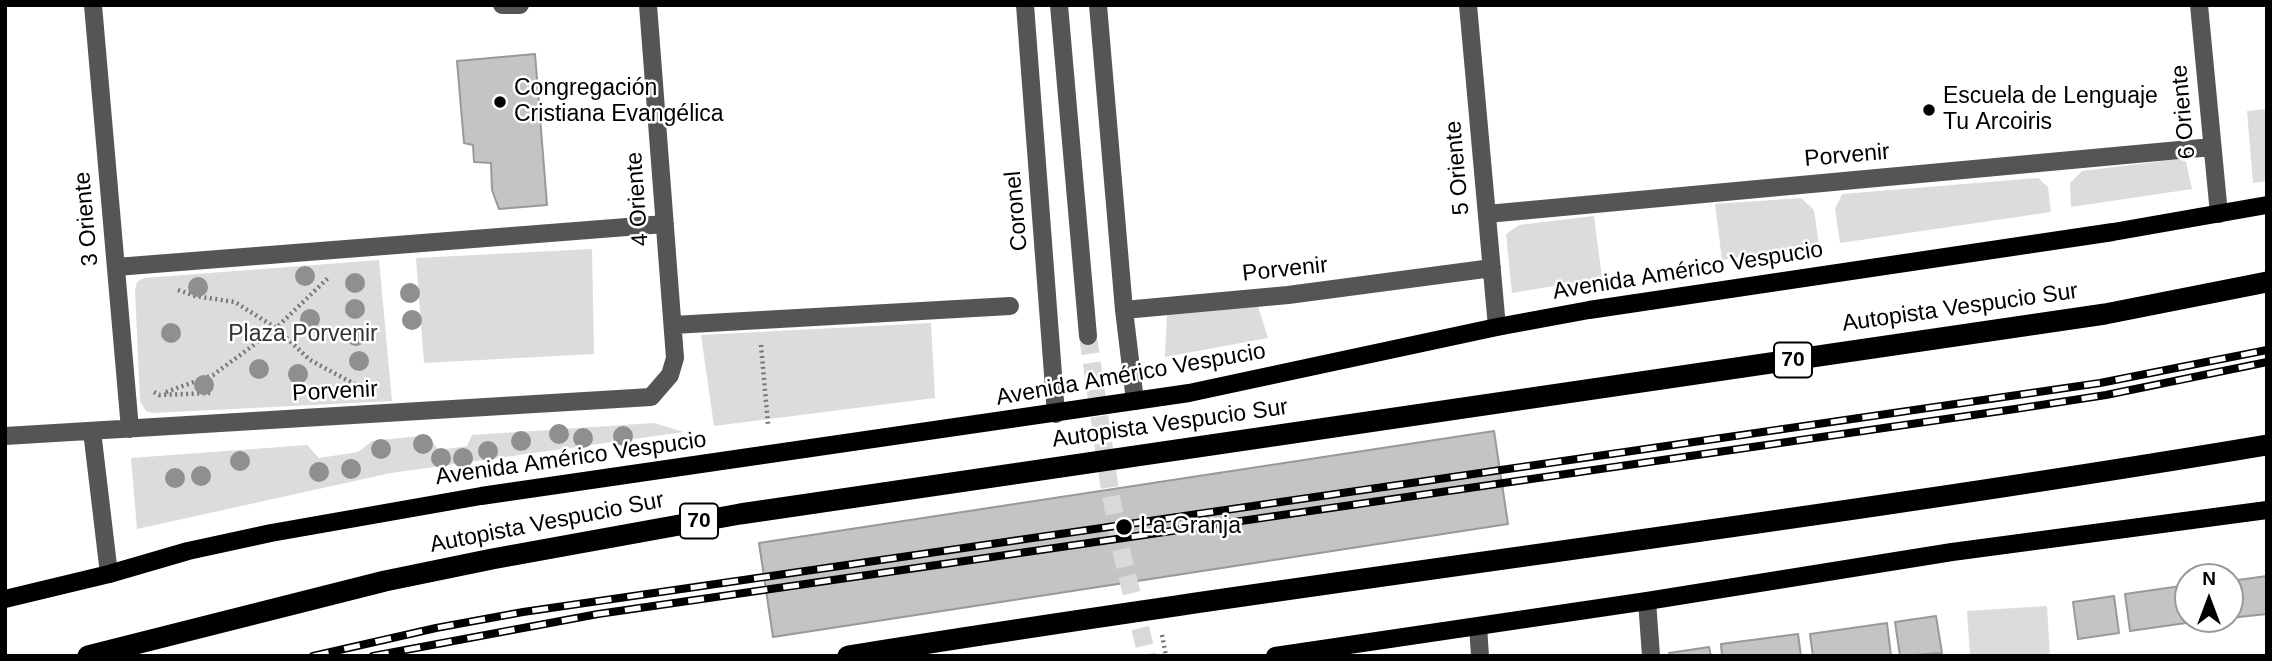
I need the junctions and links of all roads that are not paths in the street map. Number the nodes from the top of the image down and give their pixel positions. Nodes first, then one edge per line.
1 (93, 5) edge
2 (502, 5) edge
3 (520, 5) edge
4 (648, 5) edge
5 (1025, 5) edge
6 (1059, 5) edge
7 (1098, 5) edge
8 (1468, 5) edge
9 (2199, 5) edge
10 (2212, 147) junction
11 (2267, 205) edge
12 (2219, 214) junction
13 (1487, 215) junction
14 (665, 224) junction
15 (116, 267) junction
16 (1492, 268) junction
17 (2267, 282) edge
18 (1010, 306) dead end
19 (1124, 310) junction
20 (673, 325) junction
21 (1497, 327) junction
22 (1088, 336) tunnel mouth
23 (663, 386) joint
24 (1135, 401) junction
25 (1056, 414) junction
26 (130, 429) junction
27 (92, 431) junction
28 (5, 436) edge
29 (2267, 445) edge
30 (2267, 510) edge
31 (109, 574) junction
32 (5, 599) edge
33 (1647, 601) junction
34 (1478, 626) junction
35 (88, 656) edge
36 (848, 656) edge
37 (1275, 656) edge
38 (1480, 656) edge
39 (1651, 656) edge

1 - 15 street, 3 Oriente
2 - 3 street
4 - 14 street, 4 Oriente
5 - 25 street, Coronel
6 - 22 street
7 - 19 street
8 - 13 street, 5 Oriente
9 - 10 street, 6 Oriente
10 - 12 street, 6 Oriente
10 - 13 street, Porvenir
11 - 12 main road, Avenida Américo Vespucio
12 - 21 main road, Avenida Américo Vespucio
13 - 16 street, 5 Oriente
14 - 15 street
14 - 20 street, 4 Oriente
15 - 26 street, 3 Oriente
16 - 19 street, Porvenir
16 - 21 street, 5 Oriente
17 - 35 highway, Autopista Vespucio Sur / 70
18 - 20 street
19 - 24 street
20 - 23 street, 4 Oriente
21 - 24 main road, Avenida Américo Vespucio
23 - 26 street, Porvenir
24 - 25 main road, Avenida Américo Vespucio
25 - 31 main road, Avenida Américo Vespucio
26 - 27 street, Porvenir
27 - 28 street, Porvenir
27 - 31 street
29 - 36 highway
30 - 33 main road
31 - 32 main road, Avenida Américo Vespucio
33 - 34 main road
33 - 39 street
34 - 37 main road
34 - 38 street

